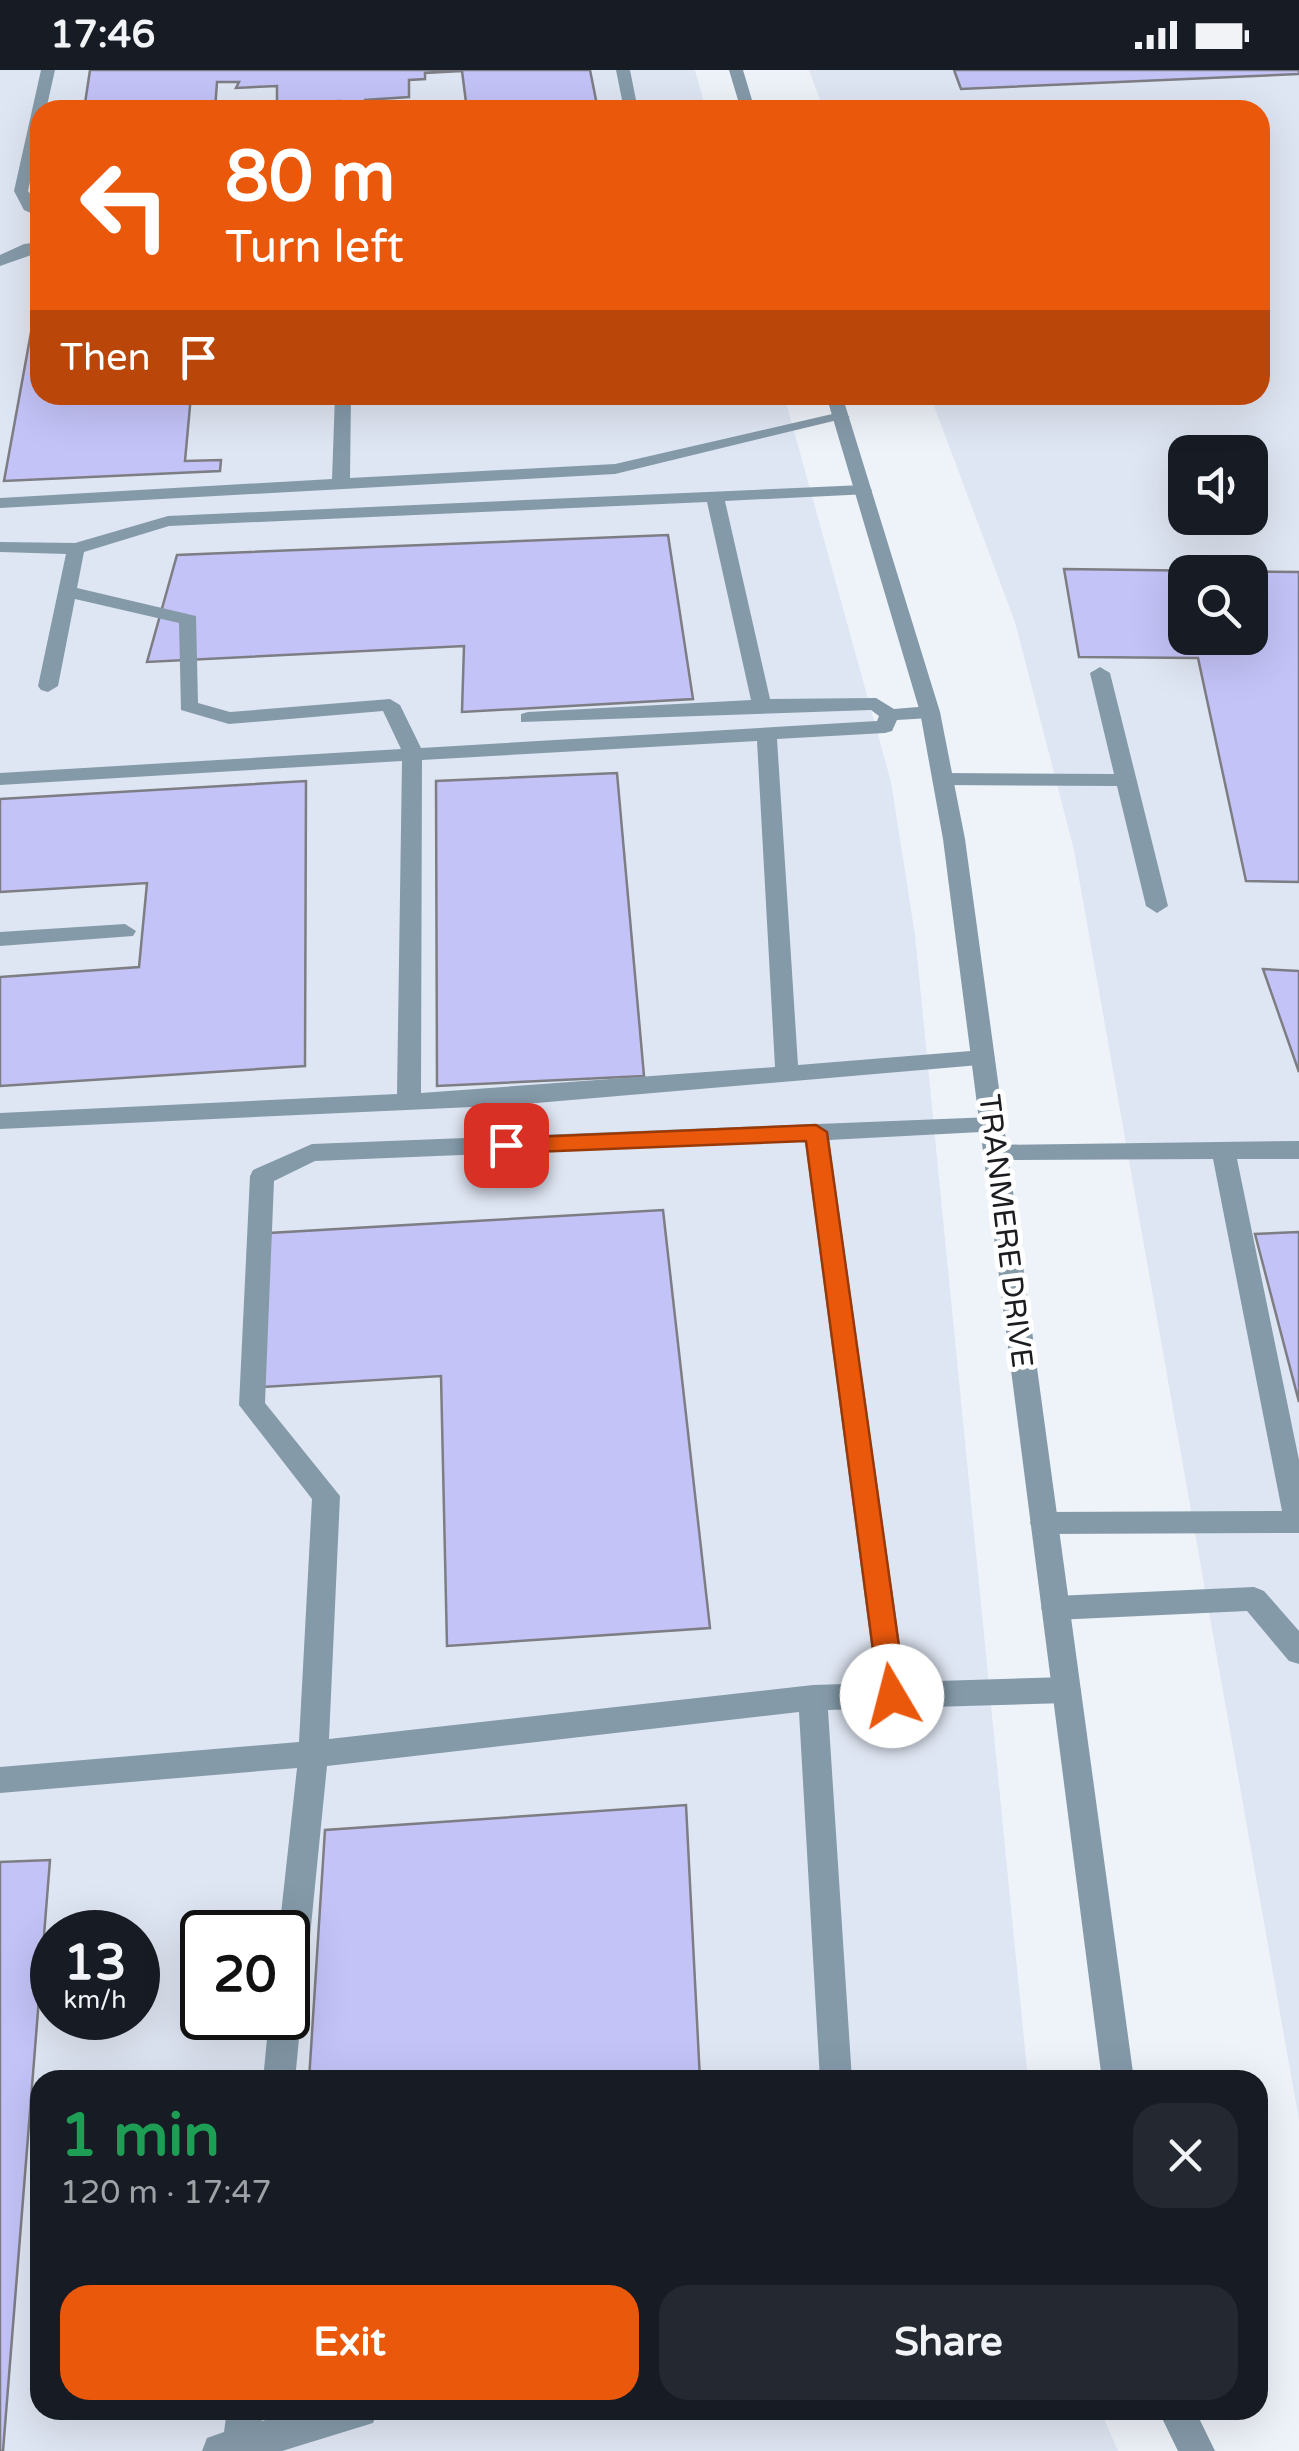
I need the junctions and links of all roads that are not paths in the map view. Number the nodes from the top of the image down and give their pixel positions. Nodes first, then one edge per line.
1 (48, 70) edge
2 (624, 70) edge
3 (736, 70) edge
4 (41, 100) edge
5 (629, 100) edge
6 (745, 100) edge
7 (30, 151) edge
8 (30, 207) edge
9 (30, 248) edge
10 (0, 261) edge
11 (344, 405) edge
12 (837, 406) edge
13 (341, 484) junction
14 (862, 490) junction
15 (715, 497) junction
16 (0, 502) edge
17 (0, 547) edge
18 (76, 549) junction
19 (68, 591) junction
20 (1100, 674) dead end
21 (48, 686) dead end
22 (762, 705) junction
23 (930, 712) junction
24 (889, 715) junction
25 (528, 718) dead end
26 (767, 733) junction
27 (412, 756) junction
28 (942, 778) junction
29 (0, 779) edge
30 (1126, 780) junction
31 (1156, 906) dead end
32 (125, 931) dead end
33 (0, 939) edge
34 (983, 1058) junction
35 (787, 1074) junction
36 (409, 1102) junction
37 (0, 1122) edge
38 (816, 1132) junction
39 (993, 1138) junction
40 (1223, 1150) junction
41 (1299, 1150) edge
42 (1299, 1522) edge
43 (1044, 1524) junction
44 (1056, 1608) junction
45 (1299, 1652) edge
46 (1066, 1690) junction
47 (892, 1696) junction
48 (812, 1698) junction
49 (312, 1754) junction
50 (0, 1780) edge
51 (297, 1910) edge
52 (283, 2040) edge
53 (280, 2070) edge
54 (835, 2070) edge
55 (1117, 2070) edge
56 (310, 2420) edge
57 (1181, 2420) edge
58 (235, 2435) edge
59 (1197, 2451) edge

1 - 4 street
2 - 5 street
3 - 6 street
7 - 8 street
9 - 10 street
11 - 13 street
12 - 13 street
12 - 14 street, TRANMERE DRIVE
13 - 16 street
14 - 15 street
14 - 23 street, TRANMERE DRIVE
15 - 18 street
15 - 22 street
17 - 18 street
18 - 19 street
19 - 21 street
19 - 27 street
20 - 30 street
22 - 24 street
22 - 25 street
23 - 24 street
23 - 28 street, TRANMERE DRIVE
24 - 26 street
26 - 27 street
26 - 35 street
27 - 29 street
27 - 36 street
28 - 30 street
28 - 34 street, TRANMERE DRIVE
30 - 31 street
32 - 33 street
34 - 35 street
34 - 39 street, TRANMERE DRIVE
35 - 36 street
36 - 37 street
38 - 39 street
38 - 47 street
38 - 49 street
39 - 40 street
39 - 43 street, TRANMERE DRIVE
40 - 41 street
40 - 42 street
42 - 43 street
43 - 44 street, TRANMERE DRIVE
44 - 45 street
44 - 46 street, TRANMERE DRIVE
46 - 47 street
46 - 55 street, TRANMERE DRIVE
47 - 48 street
48 - 49 street
48 - 54 street
49 - 50 street
49 - 51 street
52 - 53 street
56 - 58 street
57 - 59 street

